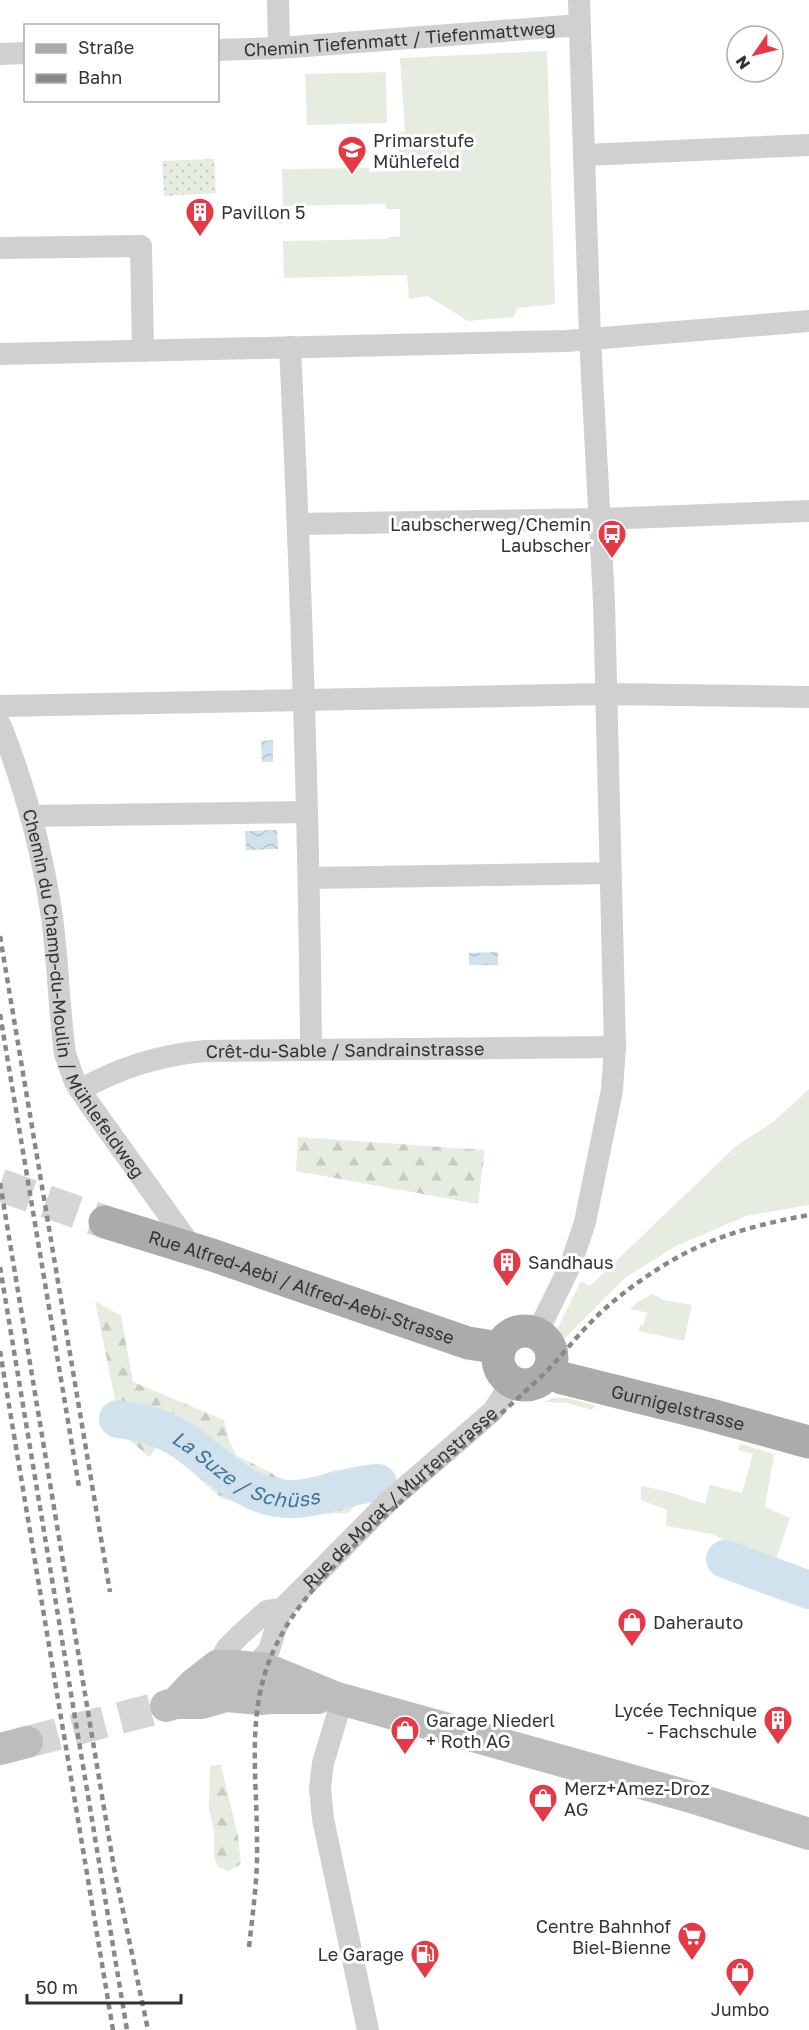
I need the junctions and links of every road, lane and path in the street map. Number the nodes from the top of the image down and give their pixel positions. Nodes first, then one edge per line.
1 (278, 0) edge
2 (579, 0) edge
3 (580, 25) junction
4 (279, 48) junction
5 (219, 50) edge
6 (24, 53) edge
7 (0, 54) edge
8 (809, 145) edge
9 (585, 155) junction
10 (0, 248) edge
11 (809, 321) edge
12 (590, 339) junction
13 (290, 347) junction
14 (143, 351) junction
15 (0, 354) edge
16 (809, 511) edge
17 (601, 519) junction
18 (298, 524) junction
19 (607, 694) junction
20 (809, 697) edge
21 (303, 699) junction
22 (0, 706) edge
23 (0, 724) edge
24 (307, 812) junction
25 (31, 816) junction
26 (610, 873) junction
27 (309, 878) junction
28 (615, 1047) junction
29 (311, 1049) junction
30 (80, 1090) junction
31 (105, 1222) tunnel mouth
32 (193, 1249) junction
33 (537, 1333) junction
34 (500, 1348) junction
35 (549, 1370) junction
36 (512, 1382) junction
37 (809, 1442) edge
38 (282, 1609) junction
39 (217, 1666) junction
40 (255, 1668) junction
41 (226, 1696) junction
42 (340, 1699) junction
43 (809, 1834) edge
44 (368, 2030) edge

1 - 4 street
2 - 3 street
3 - 4 street, Chemin Tiefenmatt / Tiefenmattweg
3 - 9 street
4 - 5 street, Chemin Tiefenmatt / Tiefenmattweg
6 - 7 street
8 - 9 street
9 - 12 street
10 - 14 street
11 - 12 street
12 - 13 street
12 - 17 street
13 - 14 street
13 - 18 street
14 - 15 street
16 - 17 street
17 - 18 street
17 - 19 street
18 - 21 street
19 - 20 street
19 - 21 street
19 - 26 street
21 - 22 street
21 - 24 street
23 - 25 street, Chemin du Champ-du-Moulin / Mühlefeldweg
24 - 25 street
24 - 27 street
25 - 30 street, Chemin du Champ-du-Moulin / Mühlefeldweg
26 - 27 street
26 - 28 street
27 - 29 street
28 - 29 street, Crêt-du-Sable / Sandrainstrasse
28 - 33 street
29 - 30 street, Crêt-du-Sable / Sandrainstrasse
30 - 32 street, Chemin du Champ-du-Moulin / Mühlefeldweg
31 - 32 main road, Rue Alfred-Aebi / Alfred-Aebi-Strasse
32 - 34 main road, Rue Alfred-Aebi / Alfred-Aebi-Strasse
33 - 34 main road
33 - 35 main road
34 - 36 main road
35 - 36 main road
35 - 37 main road, Gurnigelstrasse
36 - 38 street, Rue de Morat / Murtenstrasse
38 - 39 street, Rue de Morat / Murtenstrasse
38 - 40 street, Rue de Morat / Murtenstrasse
39 - 40 main road
39 - 41 main road, Rue de Morat / Murtenstrasse
40 - 41 street, Rue de Morat / Murtenstrasse
40 - 42 main road
41 - 42 main road
42 - 43 main road
42 - 44 street

